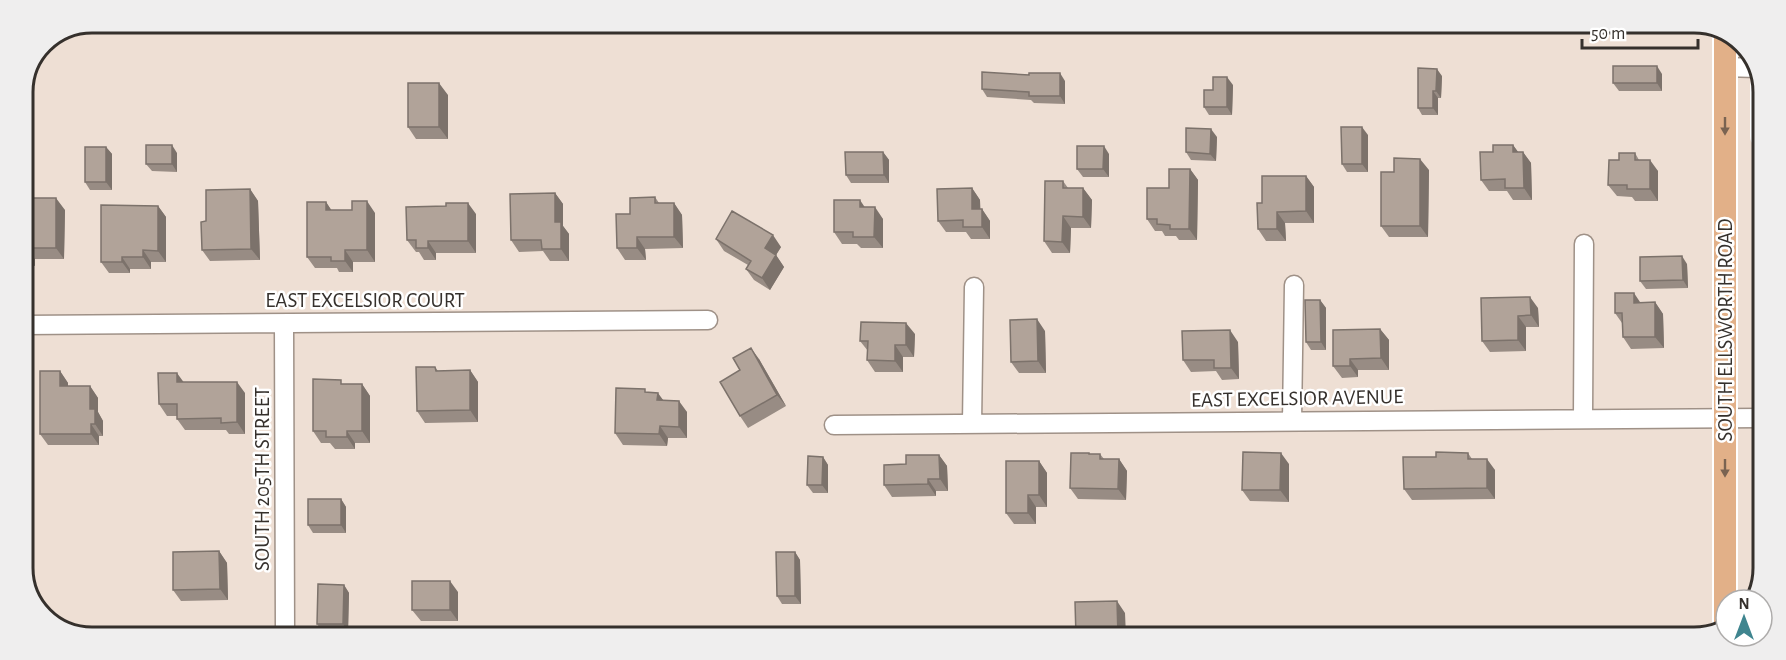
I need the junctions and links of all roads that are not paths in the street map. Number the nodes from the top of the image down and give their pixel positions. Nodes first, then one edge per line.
1 (1725, 42) edge
2 (1725, 67) junction
3 (1747, 68) edge
4 (1584, 243) dead end
5 (1294, 285) dead end
6 (974, 287) dead end
7 (708, 320) dead end
8 (284, 324) junction
9 (33, 325) edge
10 (1584, 418) junction
11 (1725, 418) junction
12 (1753, 418) edge
13 (1292, 421) junction
14 (972, 424) junction
15 (834, 425) dead end
16 (1725, 588) edge
17 (285, 627) edge

1 - 2 main road, SOUTH ELLSWORTH ROAD
2 - 3 street
2 -> 11 main road, SOUTH ELLSWORTH ROAD
4 - 10 street
5 - 13 street
6 - 14 street
7 - 8 street, EAST EXCELSIOR COURT
8 - 9 street, EAST EXCELSIOR COURT
8 - 17 street, SOUTH 205TH STREET
10 - 11 street, EAST EXCELSIOR AVENUE
10 - 13 street, EAST EXCELSIOR AVENUE
11 - 12 street, EAST EXCELSIOR AVENUE
11 -> 16 main road, SOUTH ELLSWORTH ROAD
13 - 14 street, EAST EXCELSIOR AVENUE
14 - 15 street, EAST EXCELSIOR AVENUE

